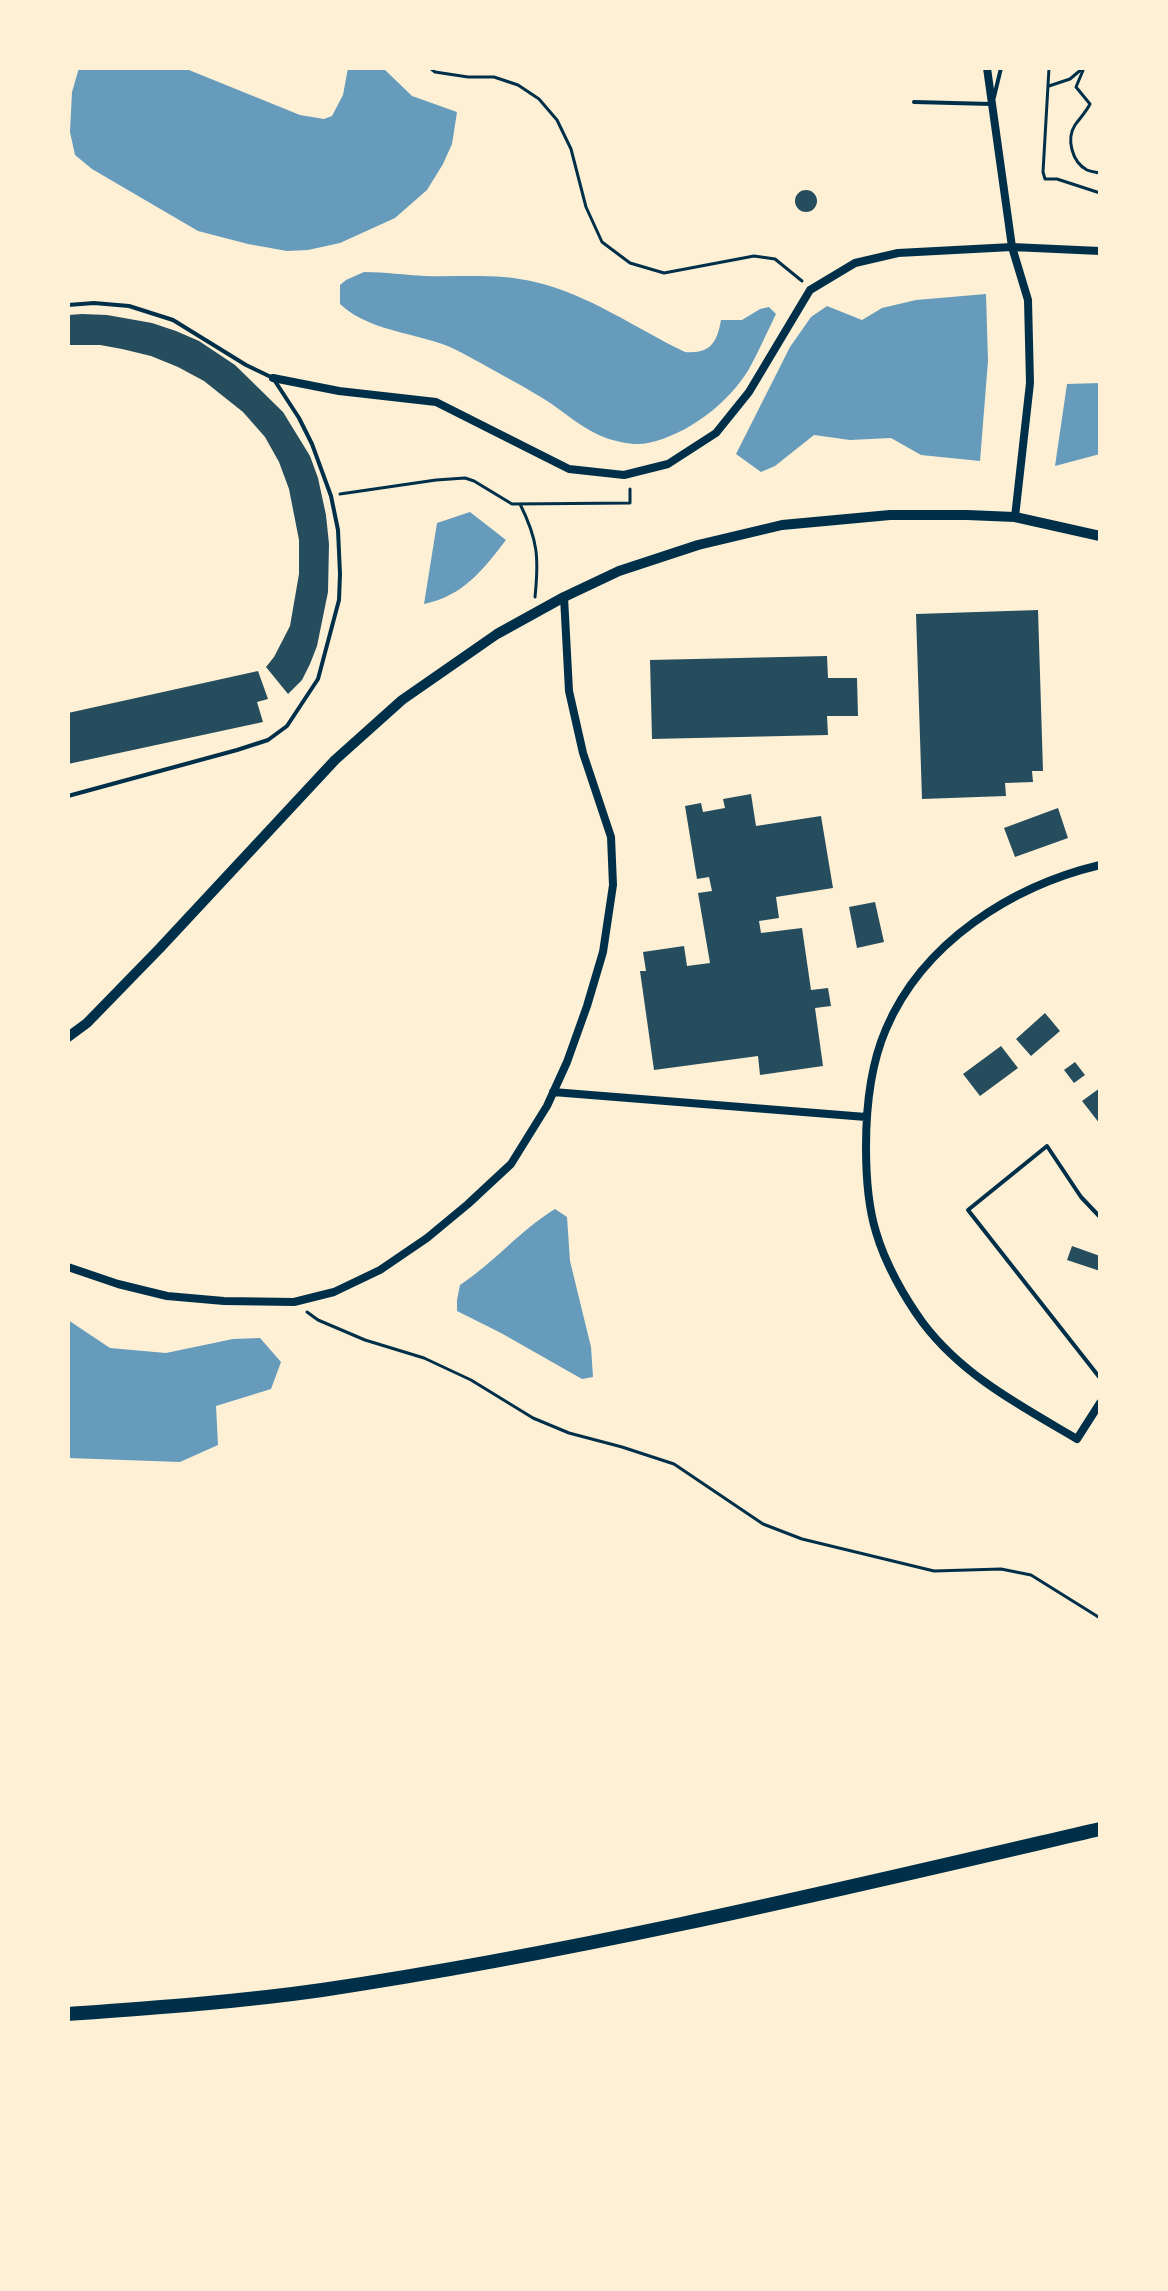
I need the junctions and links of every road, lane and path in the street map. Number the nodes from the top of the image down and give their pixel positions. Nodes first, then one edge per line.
1 (430, 68) edge
2 (987, 68) edge
3 (1001, 68) edge
4 (1049, 68) edge
5 (1084, 68) edge
6 (1049, 86) junction
7 (914, 102) dead end
8 (992, 104) junction
9 (1090, 104) junction
10 (1100, 105) edge
11 (1100, 173) edge
12 (1100, 193) edge
13 (1012, 247) junction
14 (1100, 251) edge
15 (810, 290) junction
16 (68, 305) edge
17 (273, 378) junction
18 (630, 473) junction
19 (331, 496) junction
20 (520, 504) junction
21 (1015, 517) junction
22 (1100, 536) edge
23 (564, 597) junction
24 (533, 614) junction
25 (68, 796) edge
26 (1100, 865) edge
27 (68, 1037) edge
28 (553, 1092) junction
29 (866, 1117) junction
30 (1100, 1217) edge
31 (68, 1267) edge
32 (294, 1302) junction
33 (1100, 1378) edge
34 (1100, 1403) edge
35 (1100, 1618) edge
36 (1100, 1829) edge
37 (68, 2014) edge

1 - 15 path
2 - 8 street
3 - 8 lane
4 - 6 path
5 - 6 path
5 - 9 path
6 - 12 path
7 - 8 lane
8 - 13 street
9 - 10 path
9 - 11 path
13 - 14 street
13 - 15 street
13 - 21 street
15 - 18 street
16 - 17 lane
17 - 18 street
17 - 19 lane
18 - 20 path
19 - 20 path
19 - 25 lane
20 - 24 path
21 - 22 street
21 - 23 street
23 - 24 street
23 - 28 street
24 - 27 street
26 - 29 street
28 - 29 street
28 - 32 street
29 - 34 street
30 - 33 lane
31 - 32 street
32 - 35 path
36 - 37 highway

